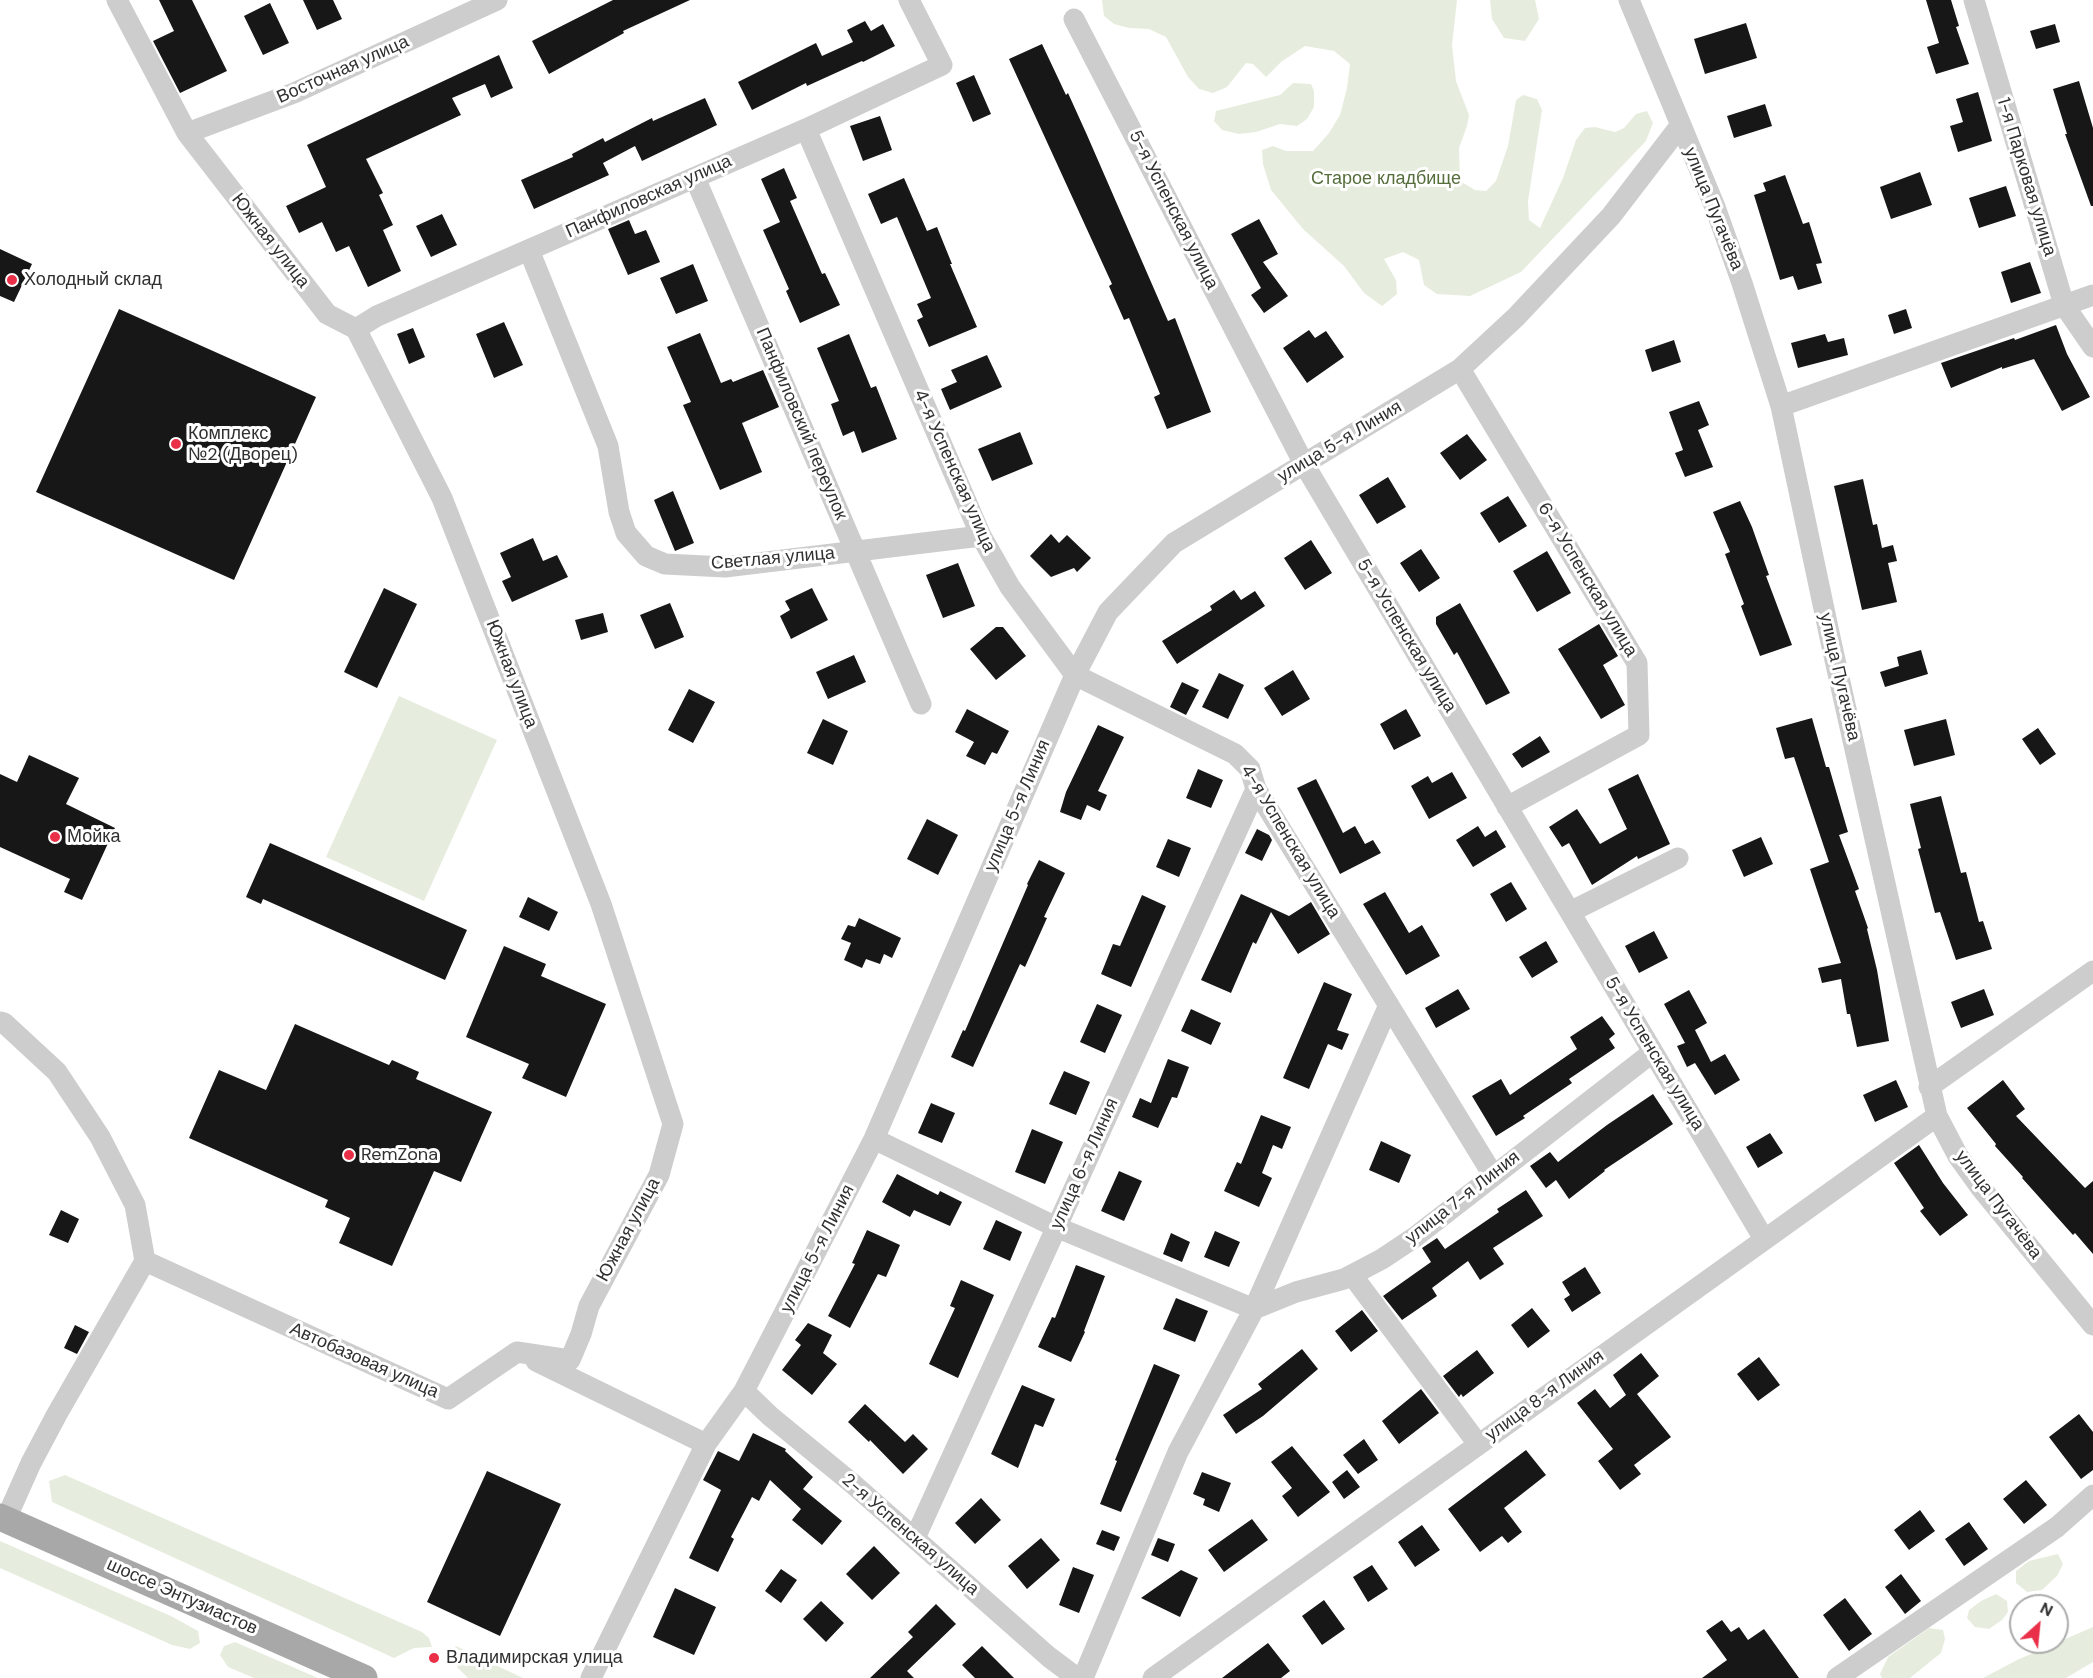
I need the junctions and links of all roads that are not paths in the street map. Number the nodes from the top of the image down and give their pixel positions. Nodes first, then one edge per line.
1 (117, 0) edge
2 (497, 0) edge
3 (909, 0) edge
4 (1629, 0) edge
5 (1974, 0) edge
6 (1074, 19) dead end
7 (1680, 126) junction
8 (806, 129) junction
9 (187, 133) junction
10 (695, 178) junction
11 (529, 250) junction
12 (2093, 295) edge
13 (2064, 305) junction
14 (356, 329) junction
15 (2093, 347) edge
16 (1460, 369) junction
17 (1781, 406) junction
18 (1304, 464) junction
19 (981, 536) junction
20 (856, 552) junction
21 (1075, 675) junction
22 (921, 704) dead end
23 (1256, 789) junction
24 (1507, 807) junction
25 (1678, 858) dead end
26 (1570, 912) junction
27 (2093, 971) edge
28 (1389, 1005) junction
29 (0, 1022) edge
30 (1653, 1052) junction
31 (1929, 1087) junction
32 (1937, 1116) junction
33 (874, 1139) junction
34 (1493, 1175) junction
35 (1056, 1227) junction
36 (1764, 1239) junction
37 (145, 1261) junction
38 (1352, 1275) junction
39 (1254, 1309) junction
40 (2093, 1324) edge
41 (517, 1352) junction
42 (744, 1391) junction
43 (706, 1444) junction
44 (1479, 1444) junction
45 (2093, 1495) edge
46 (3, 1518) edge
47 (915, 1538) junction
48 (364, 1678) edge
49 (591, 1678) edge
50 (1077, 1678) edge
51 (1083, 1678) edge
52 (1153, 1678) edge
53 (1837, 1678) edge

1 - 9 street, Южная улица
2 - 9 street, Восточная улица
3 - 8 street, Панфиловская улица
4 - 7 street, улица Пугачёва
5 - 13 street, 1-я Парковая улица
6 - 18 street, 5-я Успенская улица
7 - 16 street, улица 5-я Линия
7 - 17 street, улица Пугачёва
8 - 10 street, Панфиловская улица
8 - 19 street, 4-я Успенская улица
9 - 14 street, Южная улица
10 - 11 street, Панфиловская улица
10 - 20 street, Панфиловский переулок
11 - 14 street, Панфиловская улица
11 - 20 street, Светлая улица
12 - 13 street
13 - 15 street, 1-я Парковая улица
13 - 17 street
14 - 41 street, Южная улица
16 - 18 street, улица 5-я Линия
16 - 24 street, 6-я Успенская улица
17 - 31 street, улица Пугачёва
18 - 21 street, улица 5-я Линия
18 - 24 street, 5-я Успенская улица
19 - 20 street, Светлая улица
19 - 21 street, 4-я Успенская улица
20 - 22 street, Панфиловский переулок
21 - 23 street, 4-я Успенская улица
21 - 33 street, улица 5-я Линия
23 - 28 street, 4-я Успенская улица
23 - 35 street, улица 6-я Линия
24 - 26 street, 5-я Успенская улица
25 - 26 street
26 - 30 street, 5-я Успенская улица
27 - 31 street
28 - 34 street, 4-я Успенская улица
28 - 39 street
29 - 37 street
30 - 34 street, улица 7-я Линия
30 - 36 street, 5-я Успенская улица
31 - 32 street, улица Пугачёва
32 - 36 street, улица 8-я Линия
32 - 40 street, улица Пугачёва
33 - 35 street
33 - 42 street, улица 5-я Линия
34 - 38 street, улица 7-я Линия
35 - 39 street
35 - 47 street, улица 6-я Линия
36 - 44 street, улица 8-я Линия
37 - 41 street, Автобазовая улица
37 - 46 street
38 - 39 street, улица 7-я Линия
38 - 44 street
39 - 51 street
41 - 43 street
42 - 43 street, улица 5-я Линия
42 - 47 street, 2-я Успенская улица
43 - 49 street, улица 5-я Линия
44 - 52 street, улица 8-я Линия
45 - 53 street
46 - 48 main road, шоссе Энтузиастов
47 - 50 street, 2-я Успенская улица

